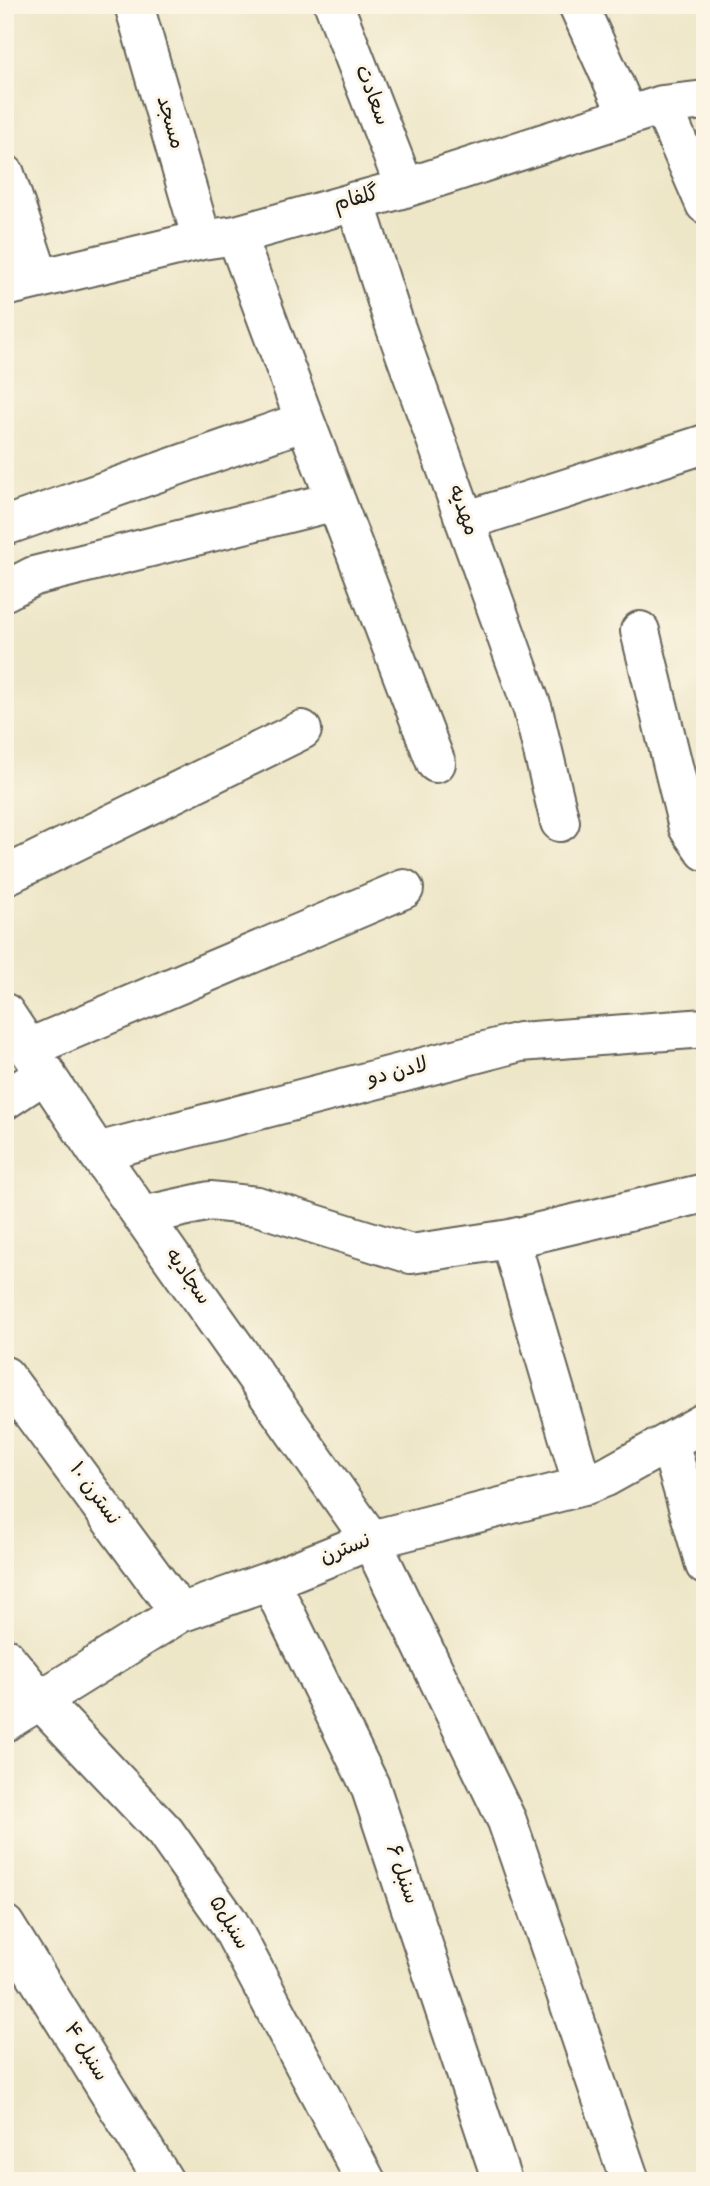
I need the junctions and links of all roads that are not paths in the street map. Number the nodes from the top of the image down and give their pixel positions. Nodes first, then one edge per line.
1 (134, 5) edge
2 (334, 5) edge
3 (578, 5) edge
4 (705, 100) edge
5 (645, 110) junction
6 (5, 174) edge
7 (405, 188) junction
8 (355, 201) junction
9 (705, 204) edge
10 (219, 237) junction
11 (23, 283) edge
12 (305, 421) junction
13 (705, 444) edge
14 (336, 501) junction
15 (465, 521) junction
16 (5, 526) edge
17 (5, 591) edge
18 (640, 631) dead end
19 (302, 730) dead end
20 (436, 763) dead end
21 (560, 822) dead end
22 (705, 851) edge
23 (5, 876) edge
24 (404, 889) dead end
25 (5, 1013) edge
26 (705, 1028) edge
27 (37, 1061) junction
28 (5, 1100) edge
29 (97, 1152) junction
30 (705, 1193) edge
31 (142, 1216) junction
32 (510, 1239) junction
33 (5, 1376) edge
34 (705, 1422) edge
35 (669, 1442) junction
36 (583, 1486) junction
37 (370, 1540) junction
38 (705, 1565) edge
39 (270, 1581) junction
40 (180, 1613) junction
41 (5, 1657) edge
42 (40, 1701) junction
43 (5, 1721) edge
44 (5, 1925) edge
45 (164, 2181) edge
46 (366, 2181) edge
47 (502, 2181) edge
48 (630, 2181) edge

1 - 10 street, مسجد
2 - 7 street, سعادت
3 - 5 street
4 - 5 street, گلفام
5 - 7 street, گلفام
5 - 9 street
6 - 11 street
7 - 8 street, گلفام
8 - 10 street, گلفام
8 - 15 street, مهدیه
10 - 11 street, گلفام
10 - 12 street, مسجد
12 - 14 street, مسجد
12 - 16 street
13 - 15 street
14 - 17 street
14 - 20 street, مسجد
15 - 21 street, مهدیه
18 - 22 street
19 - 23 street
24 - 27 street
25 - 27 street, سجادیه
26 - 29 street, لادن دو
27 - 28 street
27 - 29 street, سجادیه
29 - 31 street, سجادیه
30 - 32 street
31 - 32 street
31 - 37 street, سجادیه
32 - 36 street
33 - 40 street, نسترن ۱۰
34 - 35 street, نسترن
35 - 36 street, نسترن
35 - 38 street
36 - 37 street, نسترن
37 - 39 street, نسترن
37 - 48 street, سجادیه
39 - 40 street, نسترن
39 - 47 street, سنبل ۶
40 - 42 street, نسترن
41 - 42 street, سنبل۵
42 - 43 street, نسترن
42 - 46 street, سنبل۵
44 - 45 street, سنبل ۴

